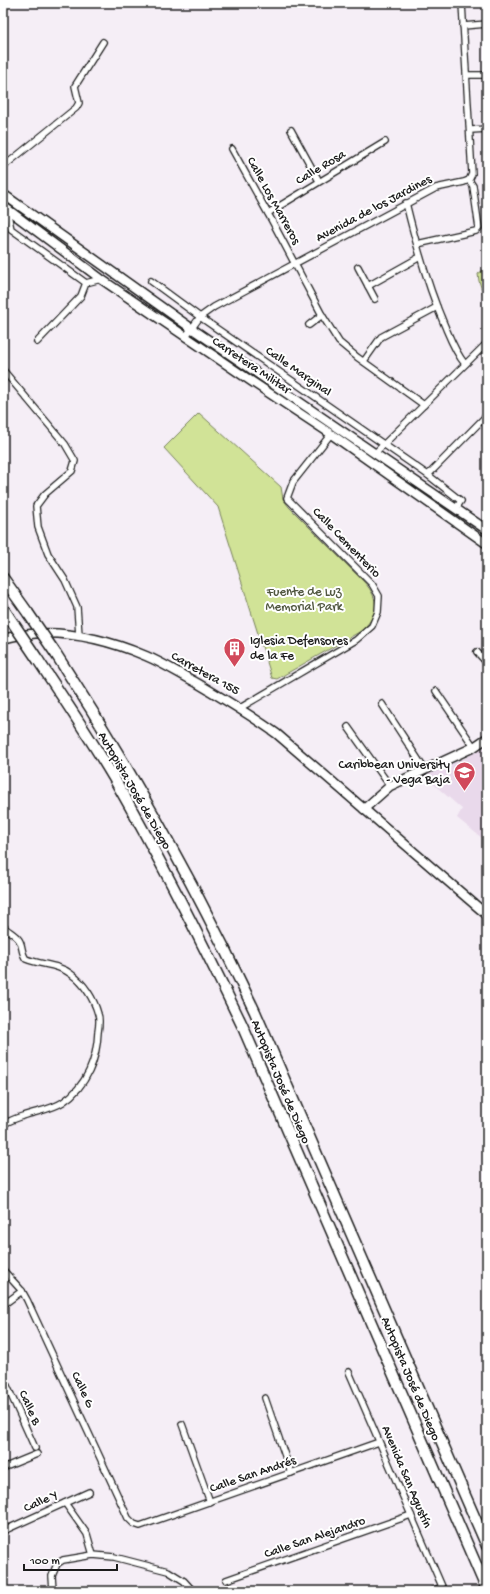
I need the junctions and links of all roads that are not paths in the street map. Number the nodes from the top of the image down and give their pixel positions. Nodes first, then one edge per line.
1 (462, 3) edge
2 (487, 24) edge
3 (463, 26) junction
4 (103, 42) dead end
5 (487, 74) edge
6 (466, 75) junction
7 (487, 129) edge
8 (291, 130) dead end
9 (471, 130) junction
10 (385, 142) dead end
11 (232, 149) dead end
12 (3, 167) edge
13 (469, 180) junction
14 (319, 181) junction
15 (3, 194) edge
16 (406, 203) junction
17 (5, 208) edge
18 (268, 213) junction
19 (416, 244) junction
20 (420, 257) junction
21 (295, 264) junction
22 (358, 267) dead end
23 (101, 279) junction
24 (151, 281) dead end
25 (86, 284) junction
26 (368, 286) junction
27 (375, 300) dead end
28 (437, 307) junction
29 (322, 315) junction
30 (200, 317) junction
31 (309, 325) dead end
32 (191, 328) junction
33 (186, 336) junction
34 (37, 342) dead end
35 (487, 343) edge
36 (364, 361) junction
37 (465, 364) junction
38 (3, 370) edge
39 (424, 405) junction
40 (487, 415) edge
41 (331, 434) junction
42 (384, 444) junction
43 (375, 453) junction
44 (428, 475) junction
45 (456, 508) junction
46 (487, 530) edge
47 (487, 544) edge
48 (3, 578) edge
49 (3, 608) edge
50 (79, 635) junction
51 (3, 639) edge
52 (477, 652) dead end
53 (487, 663) edge
54 (436, 691) dead end
55 (382, 704) dead end
56 (240, 708) junction
57 (348, 727) dead end
58 (487, 738) edge
59 (474, 747) junction
60 (424, 770) junction
61 (390, 786) junction
62 (364, 809) junction
63 (487, 915) edge
64 (3, 926) edge
65 (3, 1124) edge
66 (3, 1270) edge
67 (22, 1291) junction
68 (3, 1305) edge
69 (349, 1372) dead end
70 (3, 1377) edge
71 (265, 1398) dead end
72 (182, 1424) dead end
73 (379, 1442) junction
74 (3, 1468) edge
75 (291, 1473) junction
76 (89, 1492) dead end
77 (210, 1502) junction
78 (65, 1503) junction
79 (411, 1515) junction
80 (134, 1524) joint
81 (3, 1531) edge
82 (487, 1546) edge
83 (93, 1555) junction
84 (226, 1580) dead end
85 (443, 1589) edge
86 (487, 1590) edge
87 (53, 1591) edge
88 (193, 1591) edge
89 (432, 1591) edge

1 - 3 street
2 - 3 street
3 - 6 street
4 - 12 street
5 - 6 street
6 - 9 street
7 - 9 street
8 - 14 street
9 - 13 street
10 - 14 street, Calle Rosa
11 - 18 street, Calle Los Marreros
13 - 16 street, Avenida de los Jardines
13 - 19 street
14 - 18 street, Calle Rosa
15 - 32 main road, Carretera Militar
16 - 19 street
16 - 21 street, Avenida de los Jardines
17 - 23 main road, Carretera Militar
17 - 25 street
18 - 21 street, Calle Los Marreros
19 - 20 street
20 - 26 street
20 - 28 street
21 - 29 street, Calle Los Marreros
21 - 30 street, Avenida de los Jardines
22 - 26 street
23 - 25 street
23 - 33 main road, Carretera Militar
24 - 30 street, Calle Marginal
25 - 34 street
26 - 27 street
28 - 36 street
28 - 37 street
29 - 31 street
29 - 36 street, Calle Los Marreros
30 - 32 street, Avenida de los Jardines
30 - 42 street, Calle Marginal
32 - 33 street, Avenida de los Jardines
32 - 43 main road, Carretera Militar
33 - 41 main road, Carretera Militar
35 - 37 street
36 - 39 street, Calle Los Marreros
37 - 39 street
38 - 50 street
39 - 42 street
40 - 44 street
41 - 47 main road, Carretera Militar
41 - 56 street, Calle Cementerio
42 - 43 street
42 - 44 street, Calle Marginal
43 - 45 main road, Carretera Militar
44 - 45 street, Calle Marginal
45 - 46 main road, Carretera Militar
48 - 82 highway, Autopista José de Diego, bridge
49 - 86 highway, Autopista José de Diego, bridge
50 - 51 main road, Carretera 155
50 - 56 main road, Carretera 155
52 - 53 street
54 - 59 street
55 - 60 street
56 - 62 main road, Carretera 155
57 - 61 street
58 - 59 main road
59 - 60 main road
60 - 61 main road
61 - 62 main road
62 - 63 main road, Carretera 155
64 - 65 street
66 - 67 street, Calle G
67 - 68 street
67 - 80 street, Calle G
69 - 73 street, Avenida San Agustín
70 - 74 street, Calle B
71 - 75 street
72 - 77 street
73 - 75 street, Calle San Andrés
73 - 79 street, Avenida San Agustín
75 - 77 street, Calle San Andrés
76 - 78 street, Calle Y
77 - 80 street, Calle San Andrés
78 - 81 street, Calle Y
78 - 83 street
79 - 84 street, Calle San Alejandro
79 - 85 street, Avenida San Agustín
83 - 87 street
83 - 88 street
85 - 89 street

